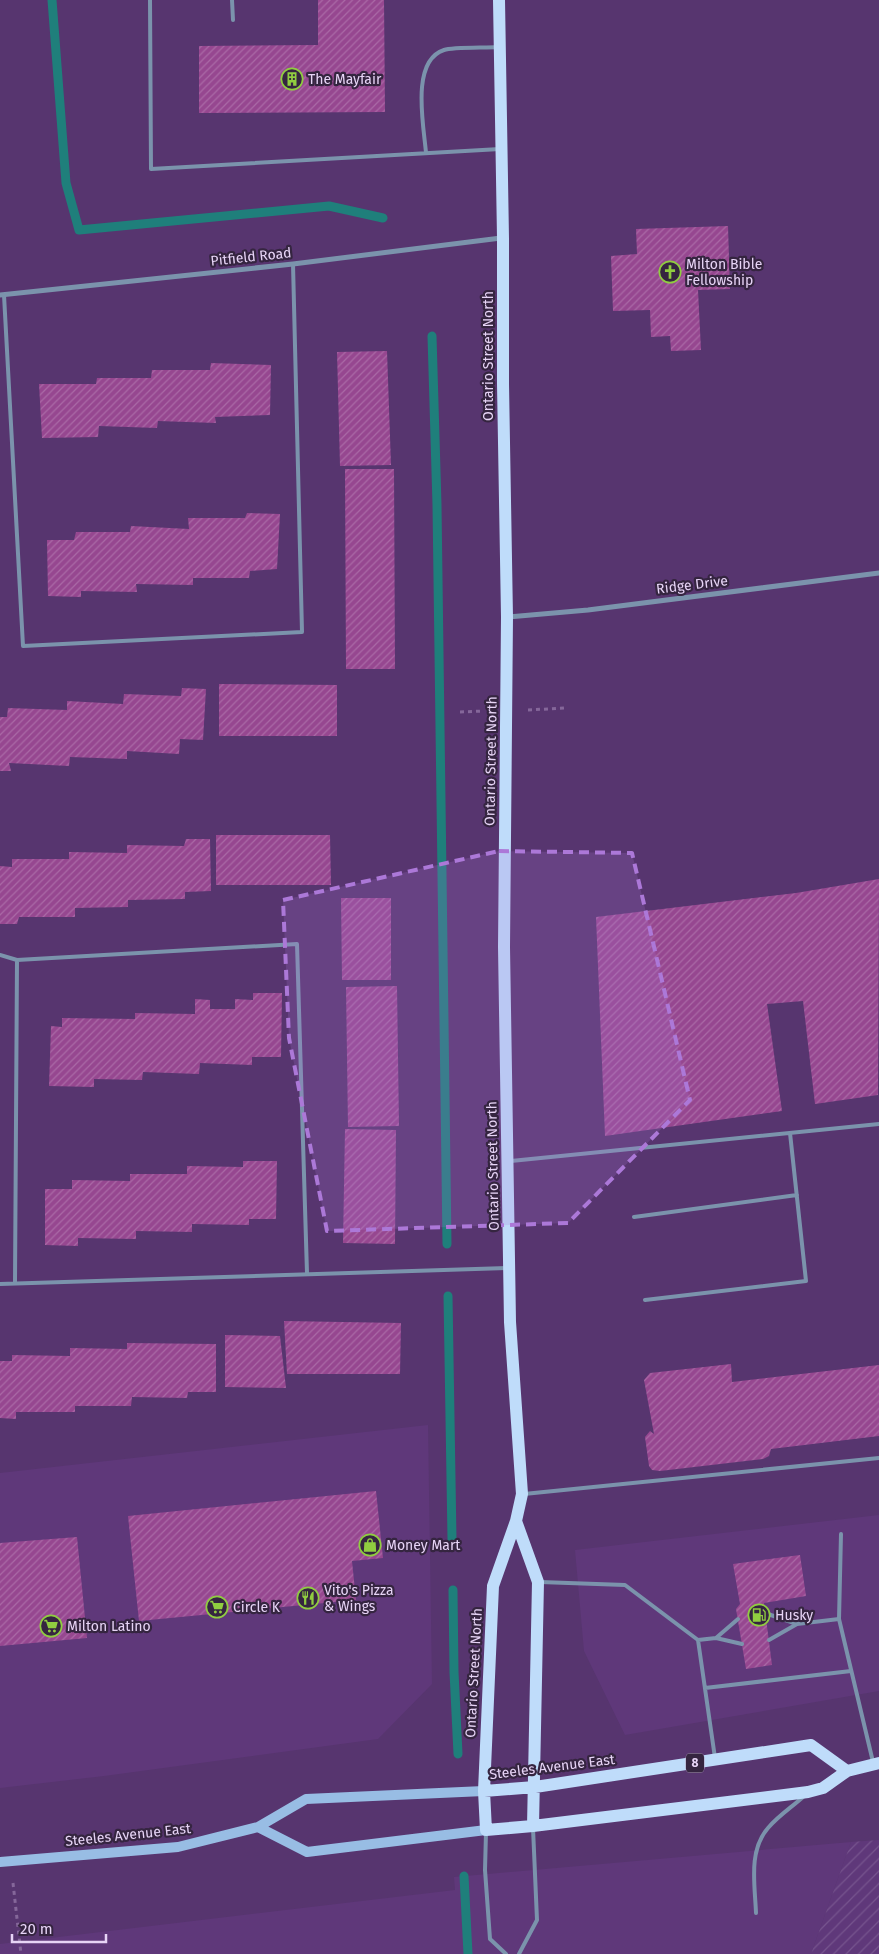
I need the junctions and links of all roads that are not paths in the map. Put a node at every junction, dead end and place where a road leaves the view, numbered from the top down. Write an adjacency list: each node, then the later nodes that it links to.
1 (150, 0): 7 (lane)
2 (232, 0): 4 (lane)
3 (499, 0): 5 (main road, Ontario Street North)
4 (233, 20)
5 (500, 47): 6 (main road, Ontario Street North); 7 (lane)
6 (502, 149): 7 (lane); 8 (main road, Ontario Street North)
7 (426, 153)
8 (504, 238): 9 (street, Pitfield Road); 12 (main road, Ontario Street North)
9 (293, 264): 10 (street, Pitfield Road); 10 (lane)
10 (2, 295)
11 (879, 573): 12 (street, Ridge Drive)
12 (507, 617): 17 (main road, Ontario Street North)
13 (0, 955): 14 (lane)
14 (17, 960): 21 (lane); 22 (lane)
15 (879, 1124): 16 (lane)
16 (790, 1133): 17 (lane); 18 (lane)
17 (508, 1161): 20 (main road, Ontario Street North)
18 (797, 1195): 19 (lane); 24 (lane)
19 (634, 1217)
20 (509, 1268): 21 (lane); 26 (main road, Ontario Street North)
21 (307, 1274): 22 (lane)
22 (14, 1283): 23 (lane)
23 (0, 1284)
24 (645, 1300)
25 (879, 1458): 26 (lane)
26 (522, 1494): 27 (main road, Ontario Street North)
27 (516, 1521): 29 (main road); 44 (main road, Ontario Street North)
28 (841, 1534): 32 (lane)
29 (538, 1582): 35 (lane); 43 (main road)
30 (766, 1614): 33 (lane)
31 (738, 1619): 34 (lane)
32 (839, 1619): 33 (lane); 38 (lane)
33 (797, 1624): 36 (lane)
34 (716, 1638): 35 (lane); 37 (lane)
35 (698, 1640): 39 (lane)
36 (769, 1640)
37 (742, 1644)
38 (851, 1671): 39 (lane); 41 (lane)
39 (705, 1688): 40 (lane)
40 (715, 1760): 42 (main road, Steeles Avenue East / 8); 43 (main road, Steeles Avenue East / 8)
41 (876, 1764): 42 (main road)
42 (846, 1771): 45 (main road)
43 (535, 1787): 44 (main road, Steeles Avenue East / 8); 46 (main road)
44 (484, 1791): 47 (main road, Steeles Avenue East / 8); 48 (main road, Ontario Street North)
45 (808, 1792): 46 (main road); 50 (lane)
46 (533, 1826): 48 (main road); 52 (lane)
47 (258, 1827): 48 (main road); 49 (main road, Steeles Avenue East / 8)
48 (486, 1830): 51 (lane)
49 (5, 1862)
50 (756, 1913)
51 (506, 1954)
52 (519, 1954)

